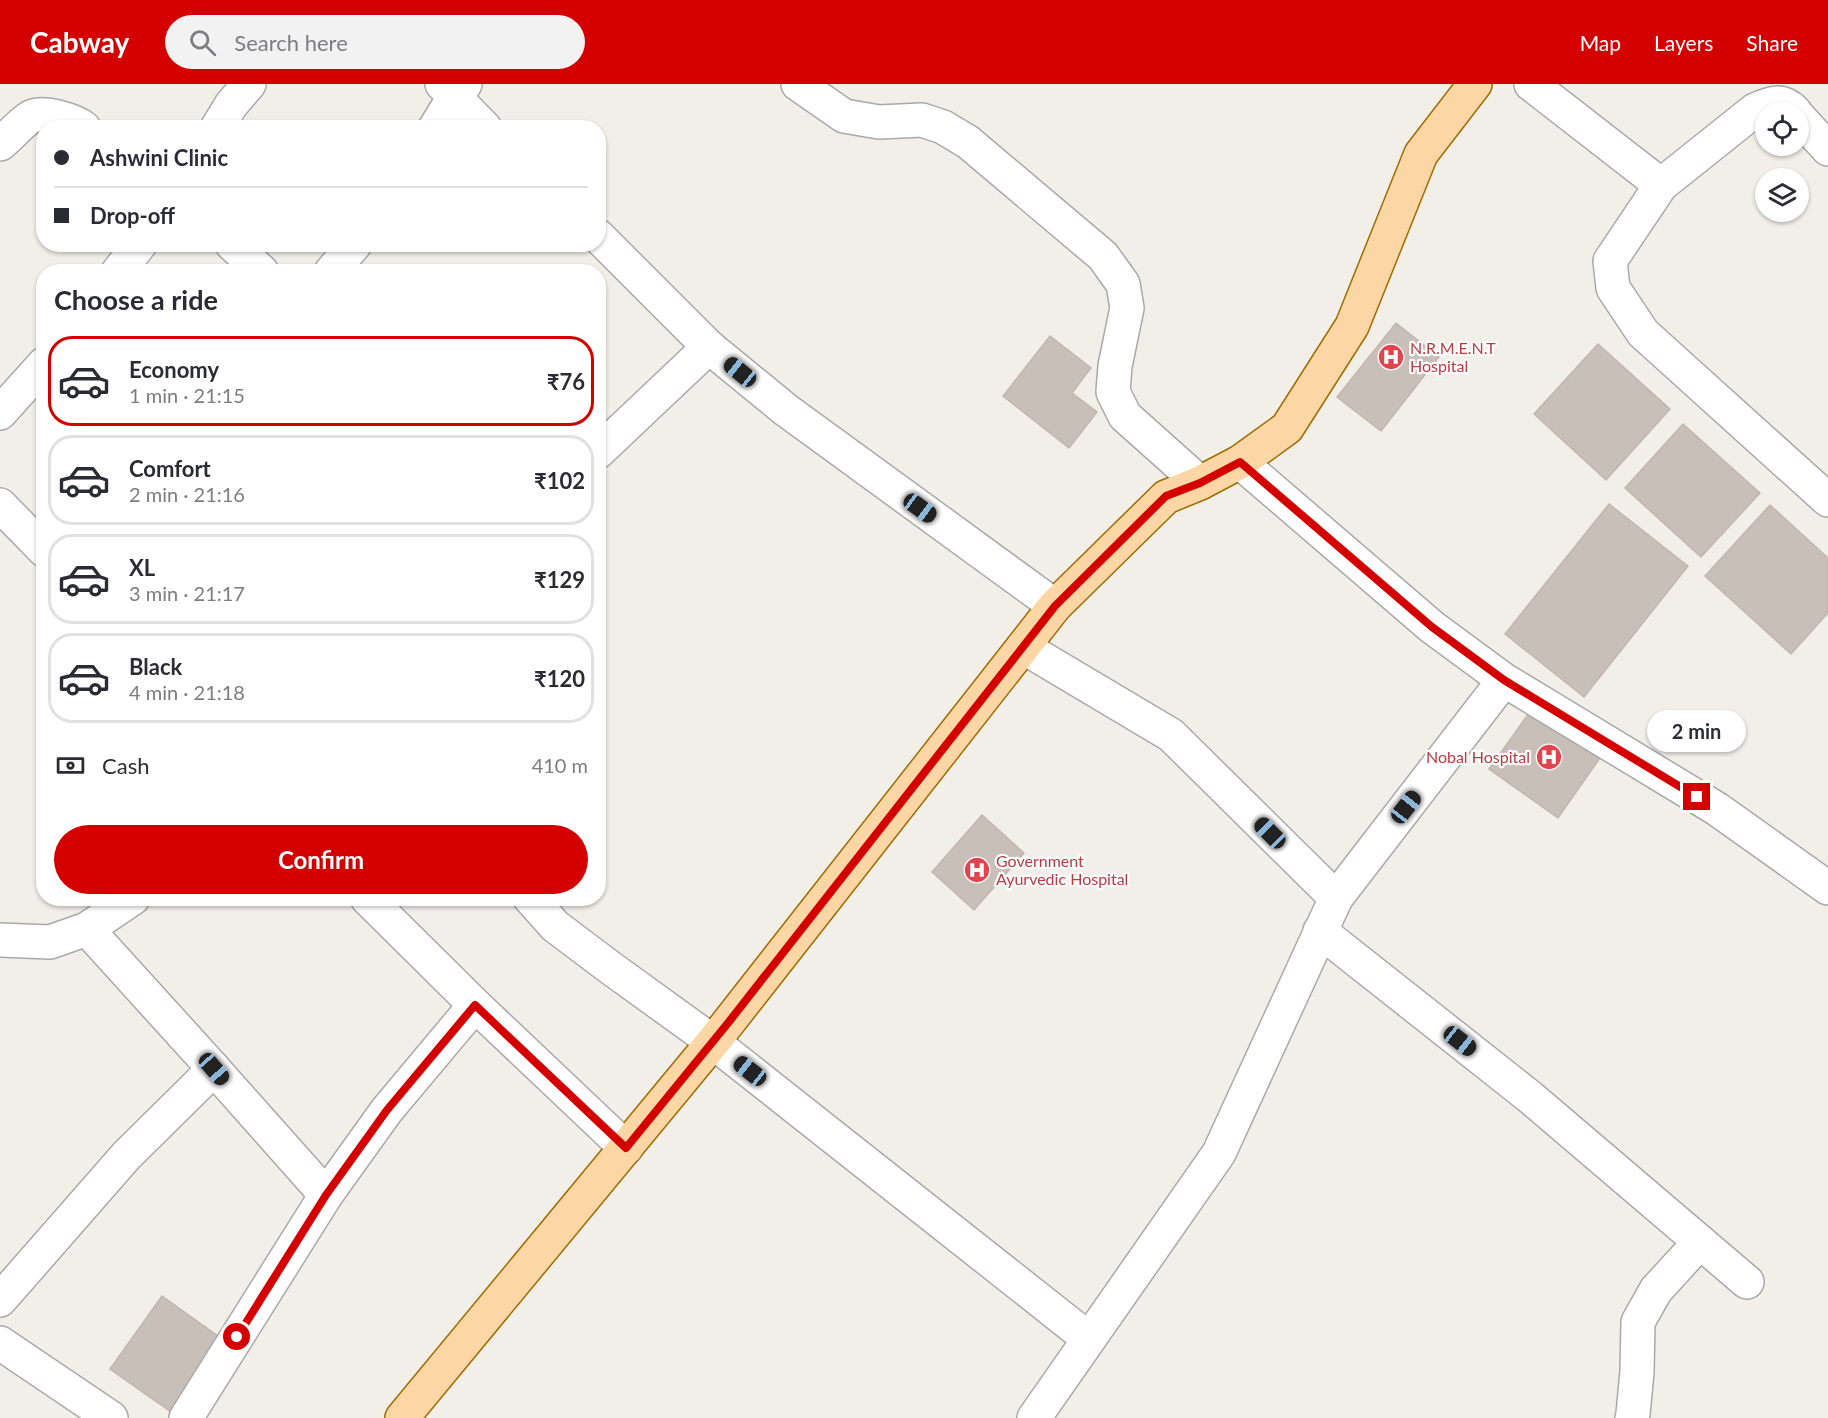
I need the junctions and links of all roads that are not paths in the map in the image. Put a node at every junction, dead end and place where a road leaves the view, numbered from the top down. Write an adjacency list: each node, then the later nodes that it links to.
1 (249, 84): 8 (street)
2 (798, 84): 27 (street)
3 (1475, 84): 26 (main road)
4 (1531, 84): 14 (street)
5 (453, 88): 9 (street); 10 (street)
6 (1755, 110): 14 (street)
7 (68, 120): 12 (street)
8 (222, 120)
9 (439, 120)
10 (479, 120)
11 (1809, 128): 13 (street)
12 (0, 144)
13 (1828, 149)
14 (1661, 185): 28 (street)
15 (606, 244): 22 (street)
16 (134, 252): 19 (street)
17 (241, 252): 20 (street)
18 (348, 252): 21 (street)
19 (124, 264)
20 (253, 264)
21 (338, 264)
22 (709, 347): 25 (street); 31 (street)
23 (36, 372): 24 (street)
24 (0, 413)
25 (606, 444)
26 (1240, 462): 27 (main road); 33 (street)
27 (1200, 483): 31 (main road)
28 (1828, 500)
29 (0, 505): 30 (street)
30 (36, 542)
31 (1055, 606): 32 (main road)
32 (1023, 647): 35 (street); 43 (main road)
33 (1504, 680): 34 (street); 35 (street)
34 (1828, 888)
35 (1336, 898): 40 (street)
36 (121, 906): 39 (street)
37 (375, 906): 42 (street)
38 (537, 906): 43 (street)
39 (87, 929): 41 (street); 44 (street)
40 (1320, 931): 47 (street); 50 (street)
41 (0, 940)
42 (475, 1005): 45 (street); 46 (street)
43 (713, 1042): 45 (main road); 50 (street)
44 (214, 1069): 46 (street); 49 (street)
45 (626, 1148): 54 (main road)
46 (326, 1195): 53 (street)
47 (1700, 1242): 48 (street); 56 (street)
48 (1747, 1282)
49 (0, 1300)
50 (1089, 1339): 55 (street)
51 (0, 1343): 52 (street)
52 (111, 1418)
53 (186, 1418)
54 (402, 1418)
55 (1034, 1418)
56 (1632, 1418)

